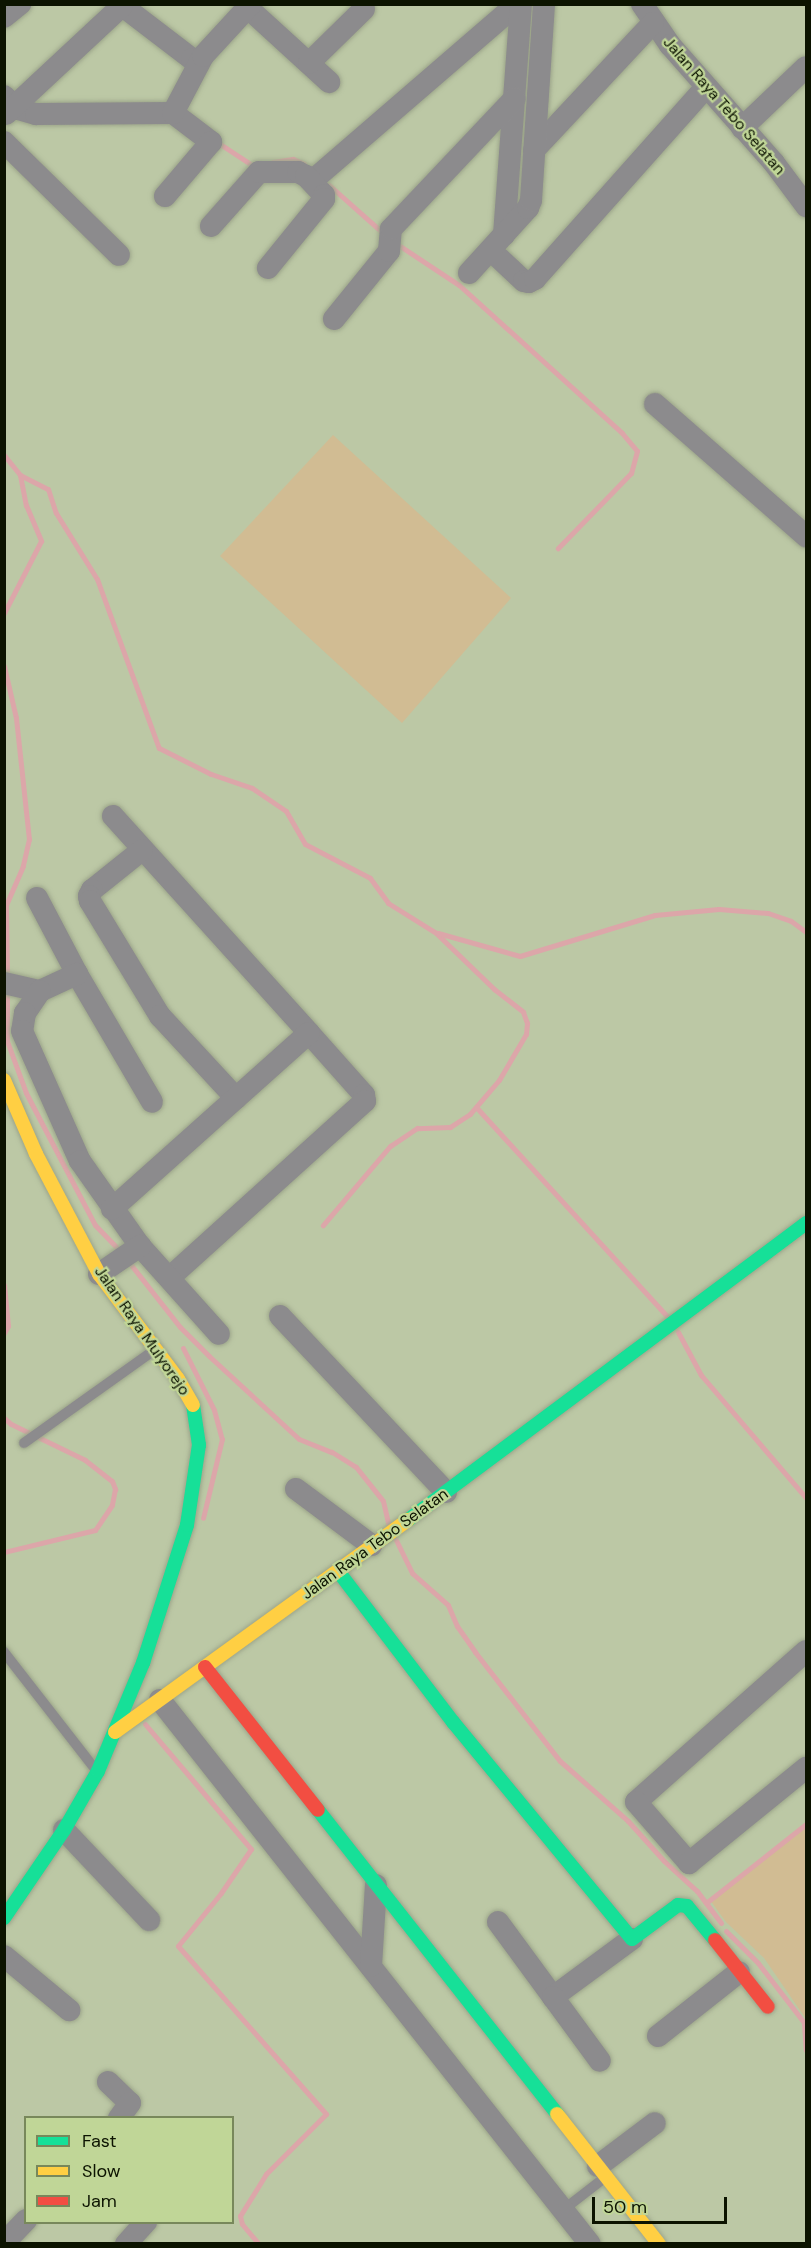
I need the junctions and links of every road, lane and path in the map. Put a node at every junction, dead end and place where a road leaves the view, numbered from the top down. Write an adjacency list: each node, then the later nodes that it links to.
1 (20, 4): 8 (street)
2 (519, 4): 13 (street); 21 (street)
3 (544, 4): 13 (street)
4 (121, 5): 9 (street); 15 (street)
5 (250, 6): 9 (street); 10 (street)
6 (364, 9): 10 (street)
7 (647, 14): 14 (street, Jalan Raya Tebo Selatan); 19 (street)
8 (4, 17)
9 (200, 61): 16 (street)
10 (309, 63): 12 (street)
11 (807, 67): 17 (street)
12 (329, 82)
13 (523, 85): 19 (street); 20 (street); 30 (street)
14 (705, 88): 17 (street, Jalan Raya Tebo Selatan); 27 (street)
15 (12, 104): 16 (street)
16 (174, 110): 22 (street)
17 (742, 128): 23 (street, Jalan Raya Tebo Selatan)
18 (4, 142): 26 (street)
19 (534, 155): 20 (street); 25 (street)
20 (511, 159): 25 (street)
21 (312, 181): 24 (street); 28 (street)
22 (165, 196)
23 (807, 206)
24 (211, 226)
25 (504, 235): 29 (street)
26 (118, 255)
27 (499, 258)
28 (268, 268)
29 (469, 273)
30 (334, 319)
31 (655, 404): 32 (street)
32 (807, 536)
33 (113, 816): 34 (street)
34 (142, 850): 38 (street); 40 (street)
35 (37, 898): 36 (street)
36 (76, 974): 37 (street); 41 (street)
37 (22, 987): 42 (street)
38 (309, 1033): 40 (street); 45 (street)
39 (4, 1080): 44 (street, Jalan Raya Mulyorejo)
40 (236, 1098): 42 (street)
41 (152, 1102)
42 (112, 1209): 44 (street)
43 (807, 1223): 51 (street, Jalan Raya Tebo Selatan)
44 (122, 1258): 45 (street); 48 (street, Jalan Raya Mulyorejo)
45 (170, 1277): 47 (street)
46 (280, 1316): 51 (street)
47 (219, 1334)
48 (156, 1349): 49 (lane); 58 (street, Jalan Raya Mulyorejo)
49 (24, 1443)
50 (296, 1489): 52 (street)
51 (446, 1492): 52 (street, Jalan Raya Tebo Selatan)
52 (376, 1541): 53 (street, Jalan Raya Tebo Selatan)
53 (338, 1571): 56 (street, Jalan Raya Tebo Selatan); 66 (street)
54 (4, 1652): 60 (lane)
55 (807, 1652): 59 (street)
56 (205, 1666): 57 (street, Jalan Raya Tebo Selatan); 62 (street)
57 (160, 1700): 58 (street, Jalan Raya Tebo Selatan); 68 (street)
58 (115, 1732): 60 (street)
59 (807, 1768)
60 (98, 1771): 61 (street)
61 (64, 1830): 63 (street); 64 (street)
62 (376, 1885): 68 (street); 78 (street)
63 (4, 1918)
64 (149, 1920)
65 (498, 1922): 70 (street)
66 (632, 1939): 69 (street); 70 (street)
67 (4, 1956): 72 (street)
68 (371, 1966): 79 (street)
69 (739, 1971): 71 (street); 73 (street)
70 (553, 1997): 74 (street)
71 (768, 2007)
72 (69, 2010)
73 (658, 2036)
74 (600, 2061)
75 (108, 2082): 76 (street)
76 (120, 2116)
77 (655, 2123): 78 (street)
78 (602, 2171): 79 (lane); 85 (street)
79 (563, 2210): 84 (street)
80 (24, 2222): 82 (street)
81 (145, 2224): 83 (street)
82 (4, 2243)
83 (126, 2244)
84 (590, 2244)
85 (659, 2244)

